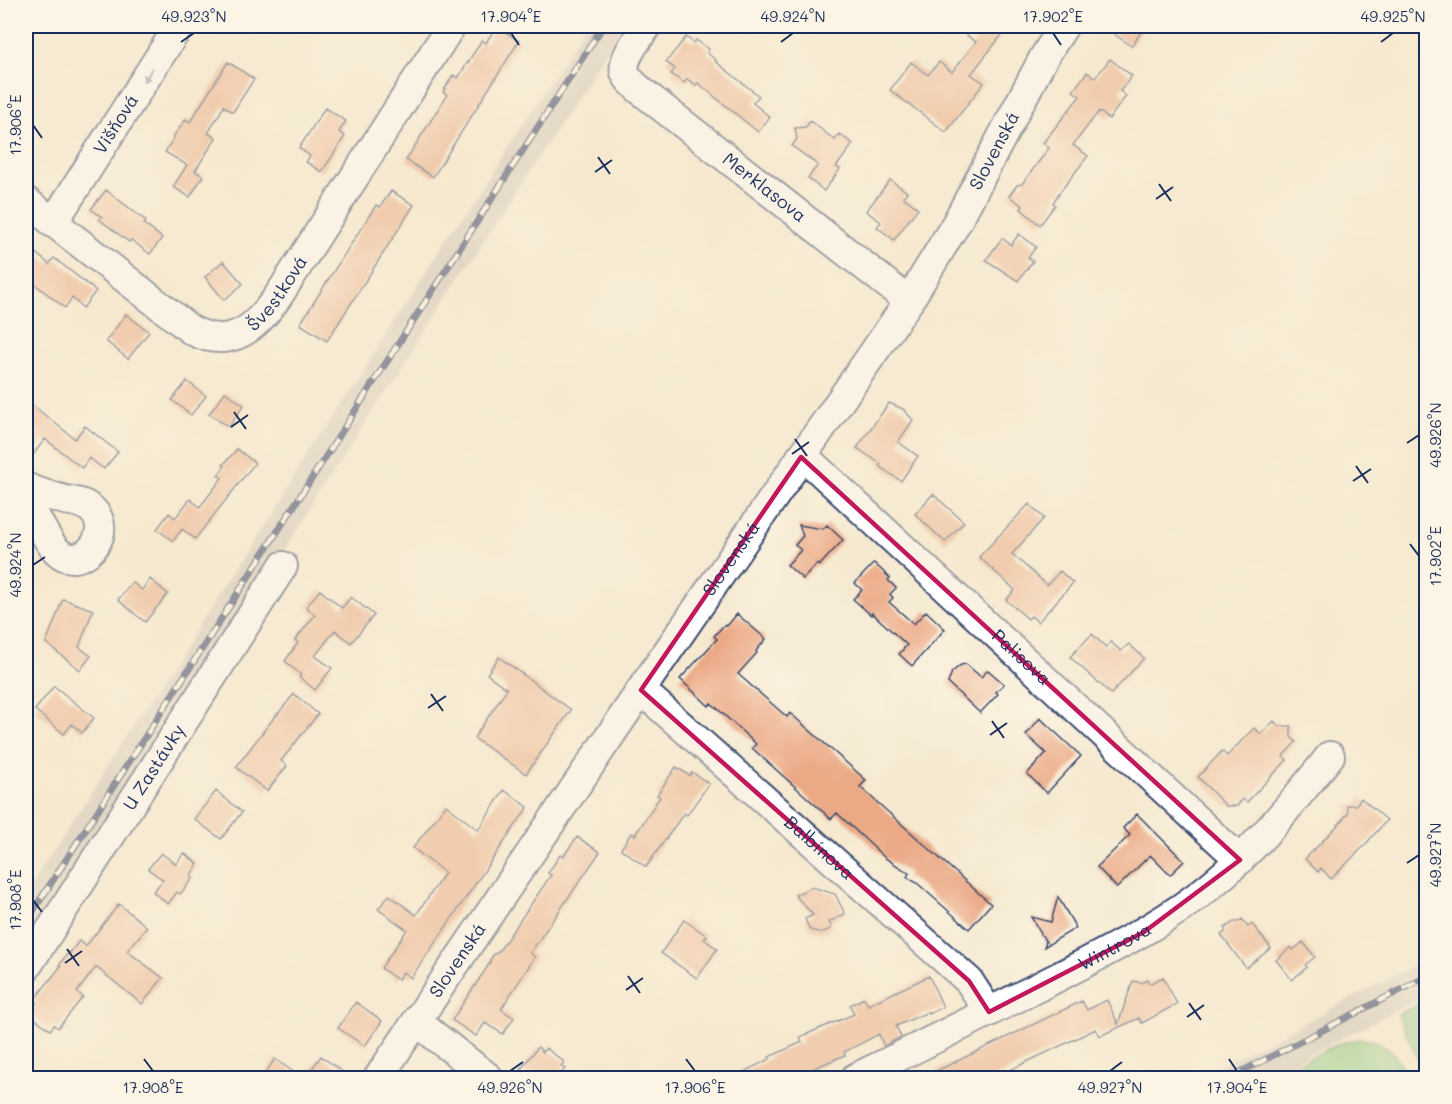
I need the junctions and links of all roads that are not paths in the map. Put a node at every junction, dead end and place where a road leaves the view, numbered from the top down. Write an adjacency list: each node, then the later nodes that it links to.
1 (179, 26): 6 (street, Višňová, one-way to 6)
2 (451, 26): 6 (street, Švestková)
3 (647, 26): 7 (street, Merklasova)
4 (1064, 26): 7 (street, Slovenská)
5 (26, 201): 6 (street, Švestková)
6 (53, 223)
7 (909, 301): 8 (street, Slovenská)
8 (801, 457): 12 (street, Slovenská); 14 (street, Palisova)
9 (26, 487): 10 (street)
10 (26, 499)
11 (282, 566): 15 (street, U Zastávky)
12 (641, 690): 16 (street, Balbínova); 17 (street, Slovenská)
13 (1330, 756): 14 (street, Wintrova)
14 (1240, 860): 16 (street, Wintrova)
15 (26, 968)
16 (989, 1012): 20 (street, Wintrova)
17 (417, 1022): 18 (street, Slovenská); 19 (street)
18 (378, 1078)
19 (489, 1078)
20 (855, 1078)

